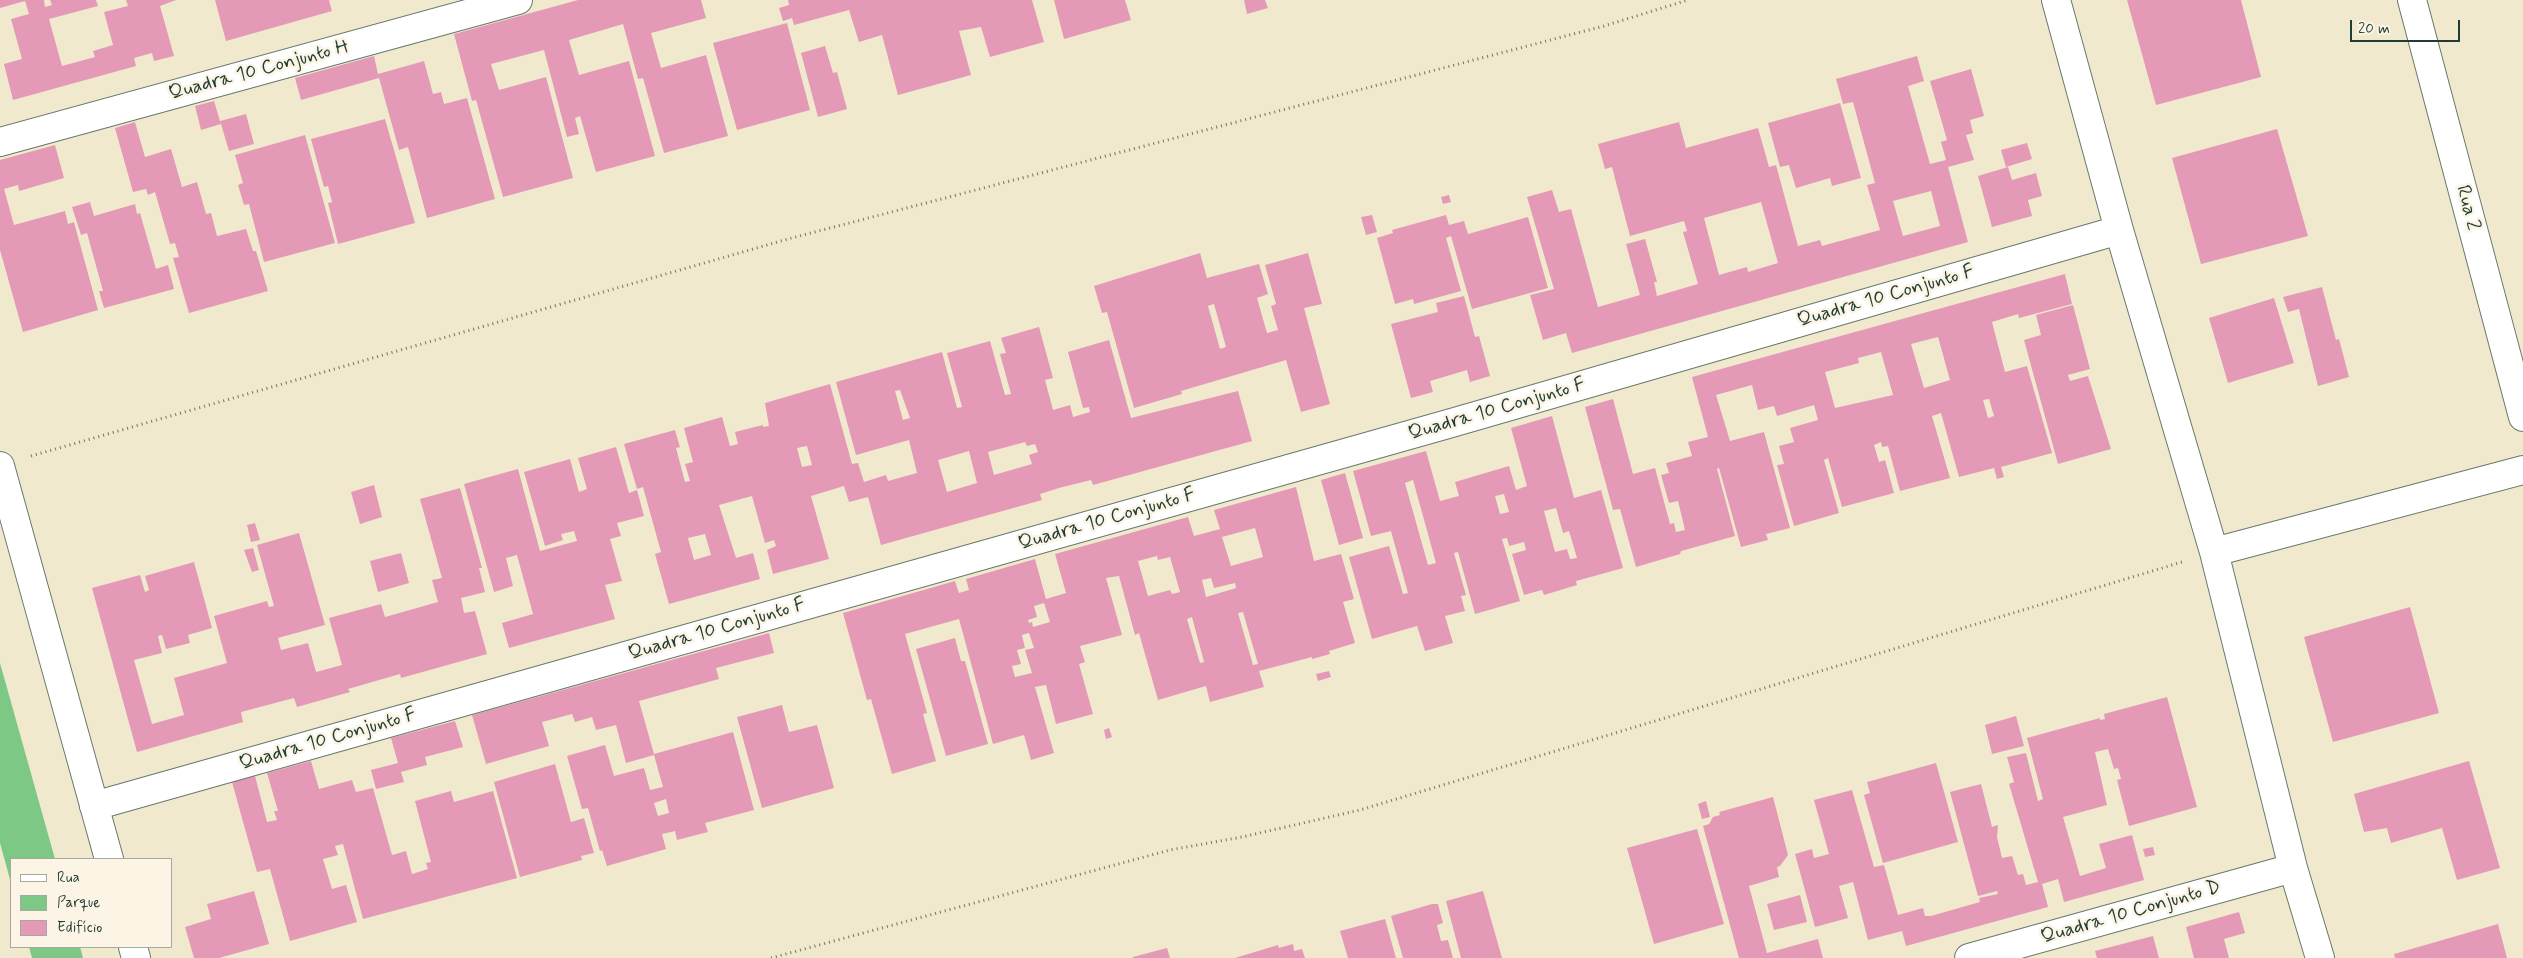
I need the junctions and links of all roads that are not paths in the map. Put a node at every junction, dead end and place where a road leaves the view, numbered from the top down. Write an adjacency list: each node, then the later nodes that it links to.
1 (518, 0): 4 (street, Quadra 10 Conjunto H)
2 (2056, 0): 5 (street)
3 (2412, 0): 6 (street, Rua 2)
4 (0, 142)
5 (2120, 230): 9 (street); 10 (street, Quadra 10 Conjunto F)
6 (2523, 417)
7 (0, 466): 10 (street)
8 (2523, 470): 9 (street)
9 (2214, 552): 12 (street)
10 (94, 806): 11 (street)
11 (109, 858)
12 (2293, 868): 13 (street, Quadra 10 Conjunto D); 14 (street)
13 (1969, 958)
14 (2320, 958)

